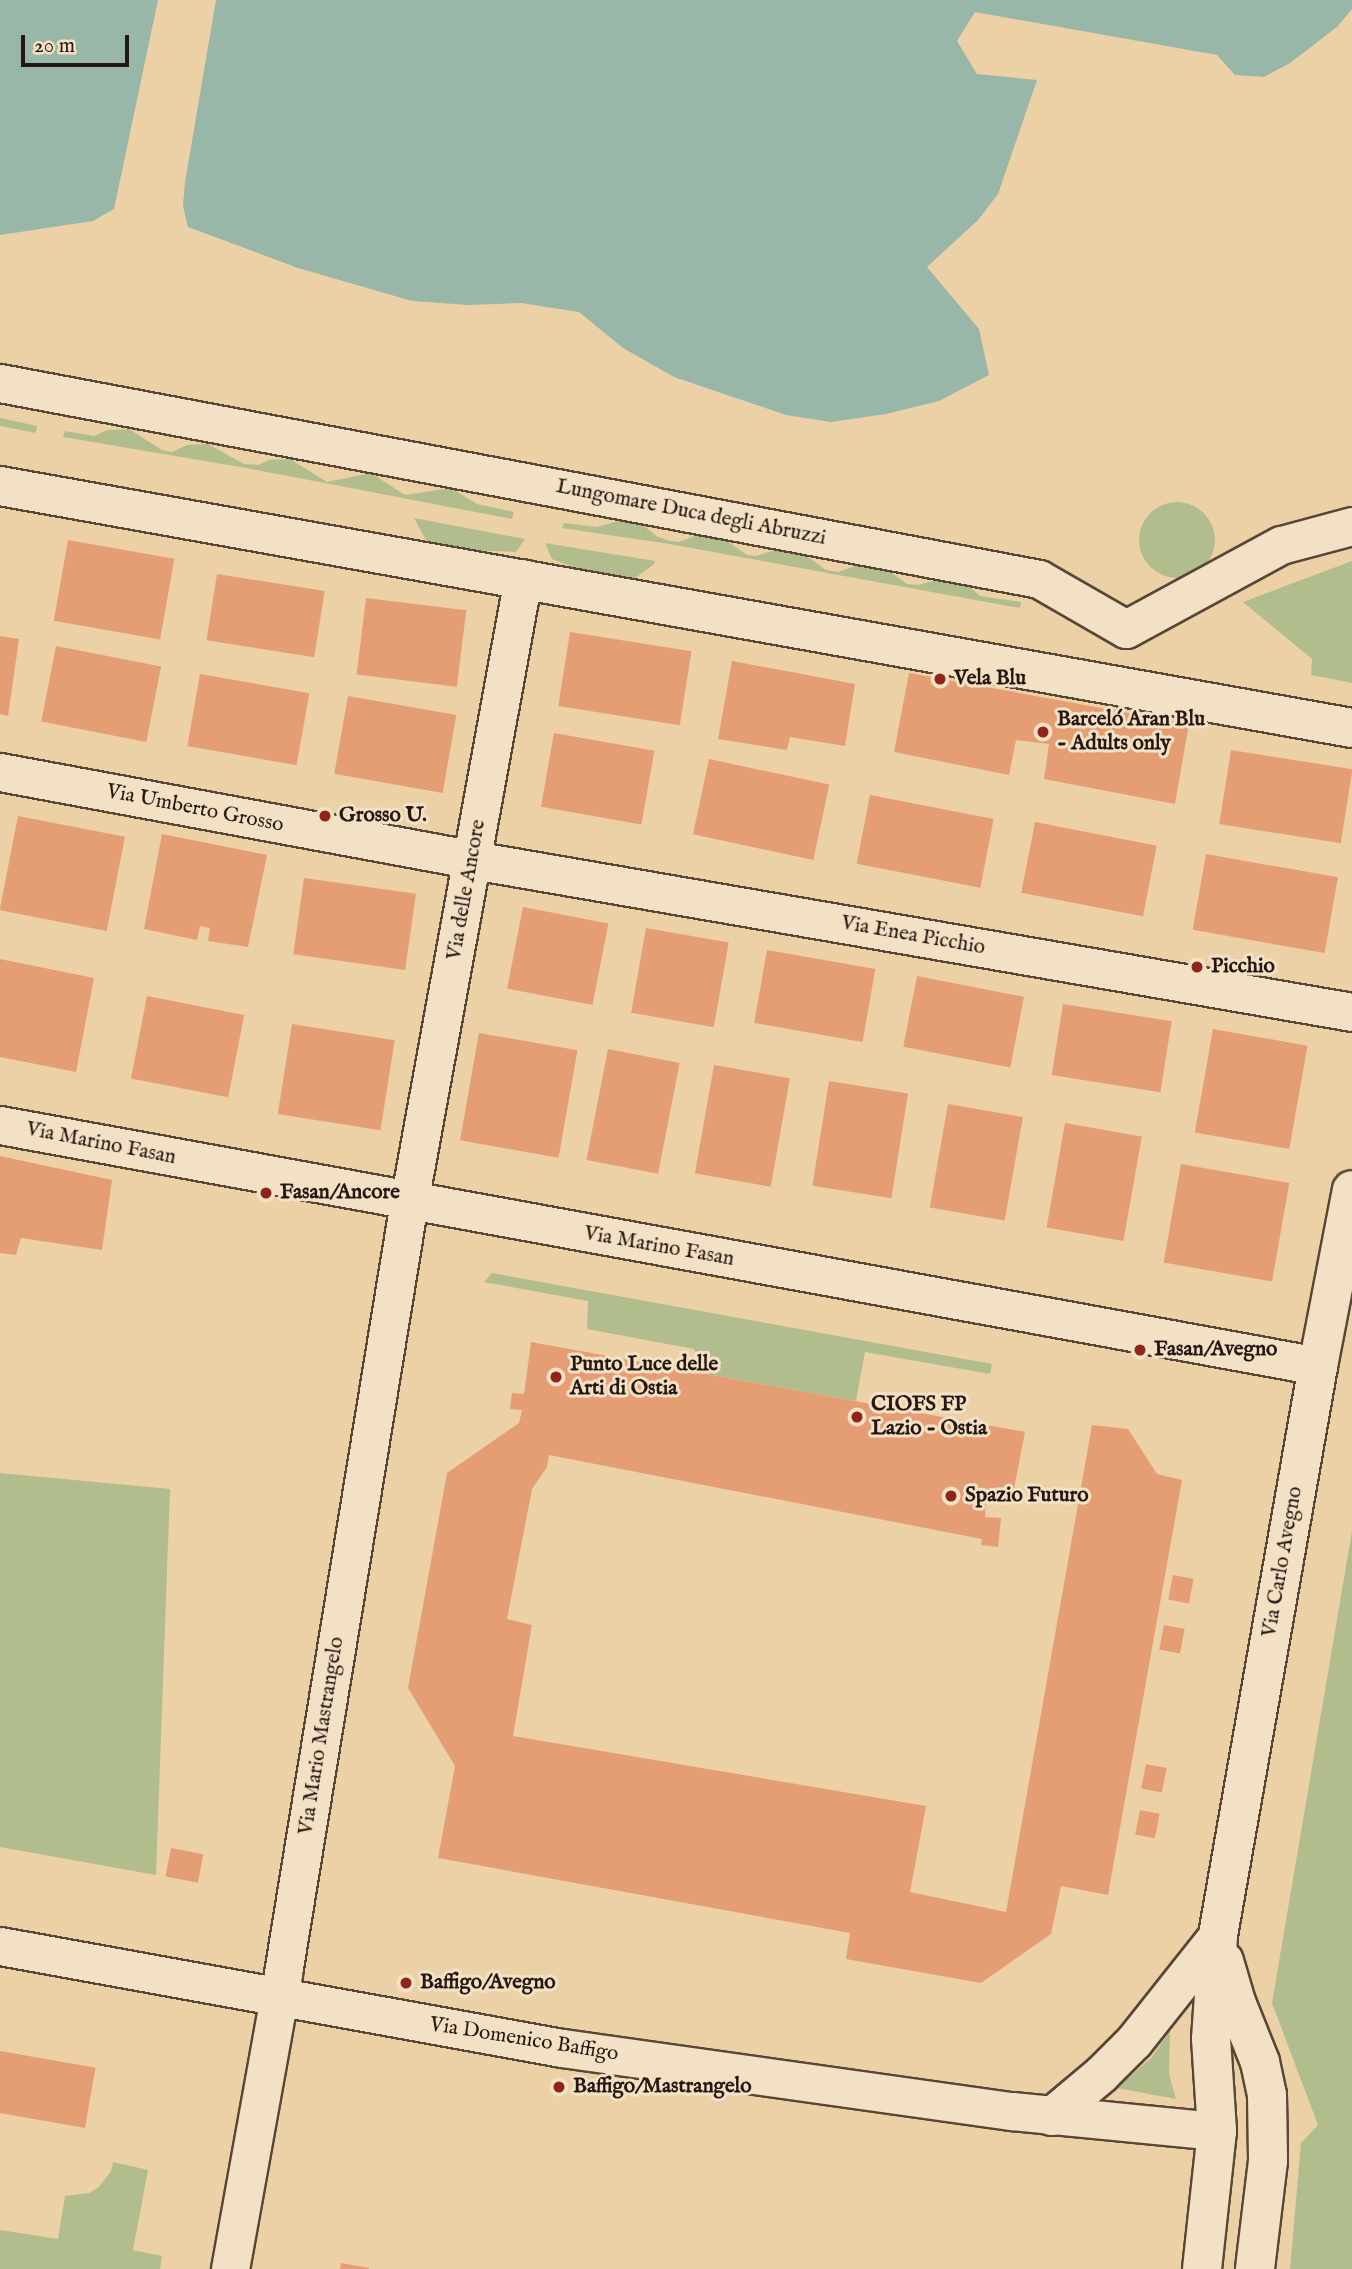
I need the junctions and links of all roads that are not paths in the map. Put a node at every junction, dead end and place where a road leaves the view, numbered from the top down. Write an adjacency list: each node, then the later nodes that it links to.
1 (0, 383): 3 (street, Lungomare Duca degli Abruzzi)
2 (0, 486): 4 (street)
3 (1352, 526)
4 (523, 578): 5 (street); 7 (street, Via delle Ancore)
5 (1352, 728)
6 (0, 772): 7 (street, Via Umberto Grosso)
7 (473, 860): 8 (street, Via Enea Picchio); 11 (street, Via delle Ancore)
8 (1352, 1012)
9 (0, 1125): 11 (street, Via Marino Fasan)
10 (1352, 1190): 12 (street, Via Carlo Avegno)
11 (409, 1202): 12 (street, Via Marino Fasan); 15 (street, Via Mario Mastrangelo)
12 (1318, 1366): 13 (street, Via Carlo Avegno)
13 (1218, 1935): 16 (street); 17 (street, Via Carlo Avegno); 18 (street, Via Carlo Avegno)
14 (0, 1945): 15 (street, Via Domenico Baffigo)
15 (279, 1998): 16 (street, Via Domenico Baffigo); 19 (street, Via Mario Mastrangelo)
16 (1051, 2116): 17 (street, Via Domenico Baffigo)
17 (1217, 2131): 18 (street); 20 (street, Via Carlo Avegno)
18 (1268, 2161): 21 (street, Via Carlo Avegno)
19 (230, 2269)
20 (1202, 2269)
21 (1255, 2269)

